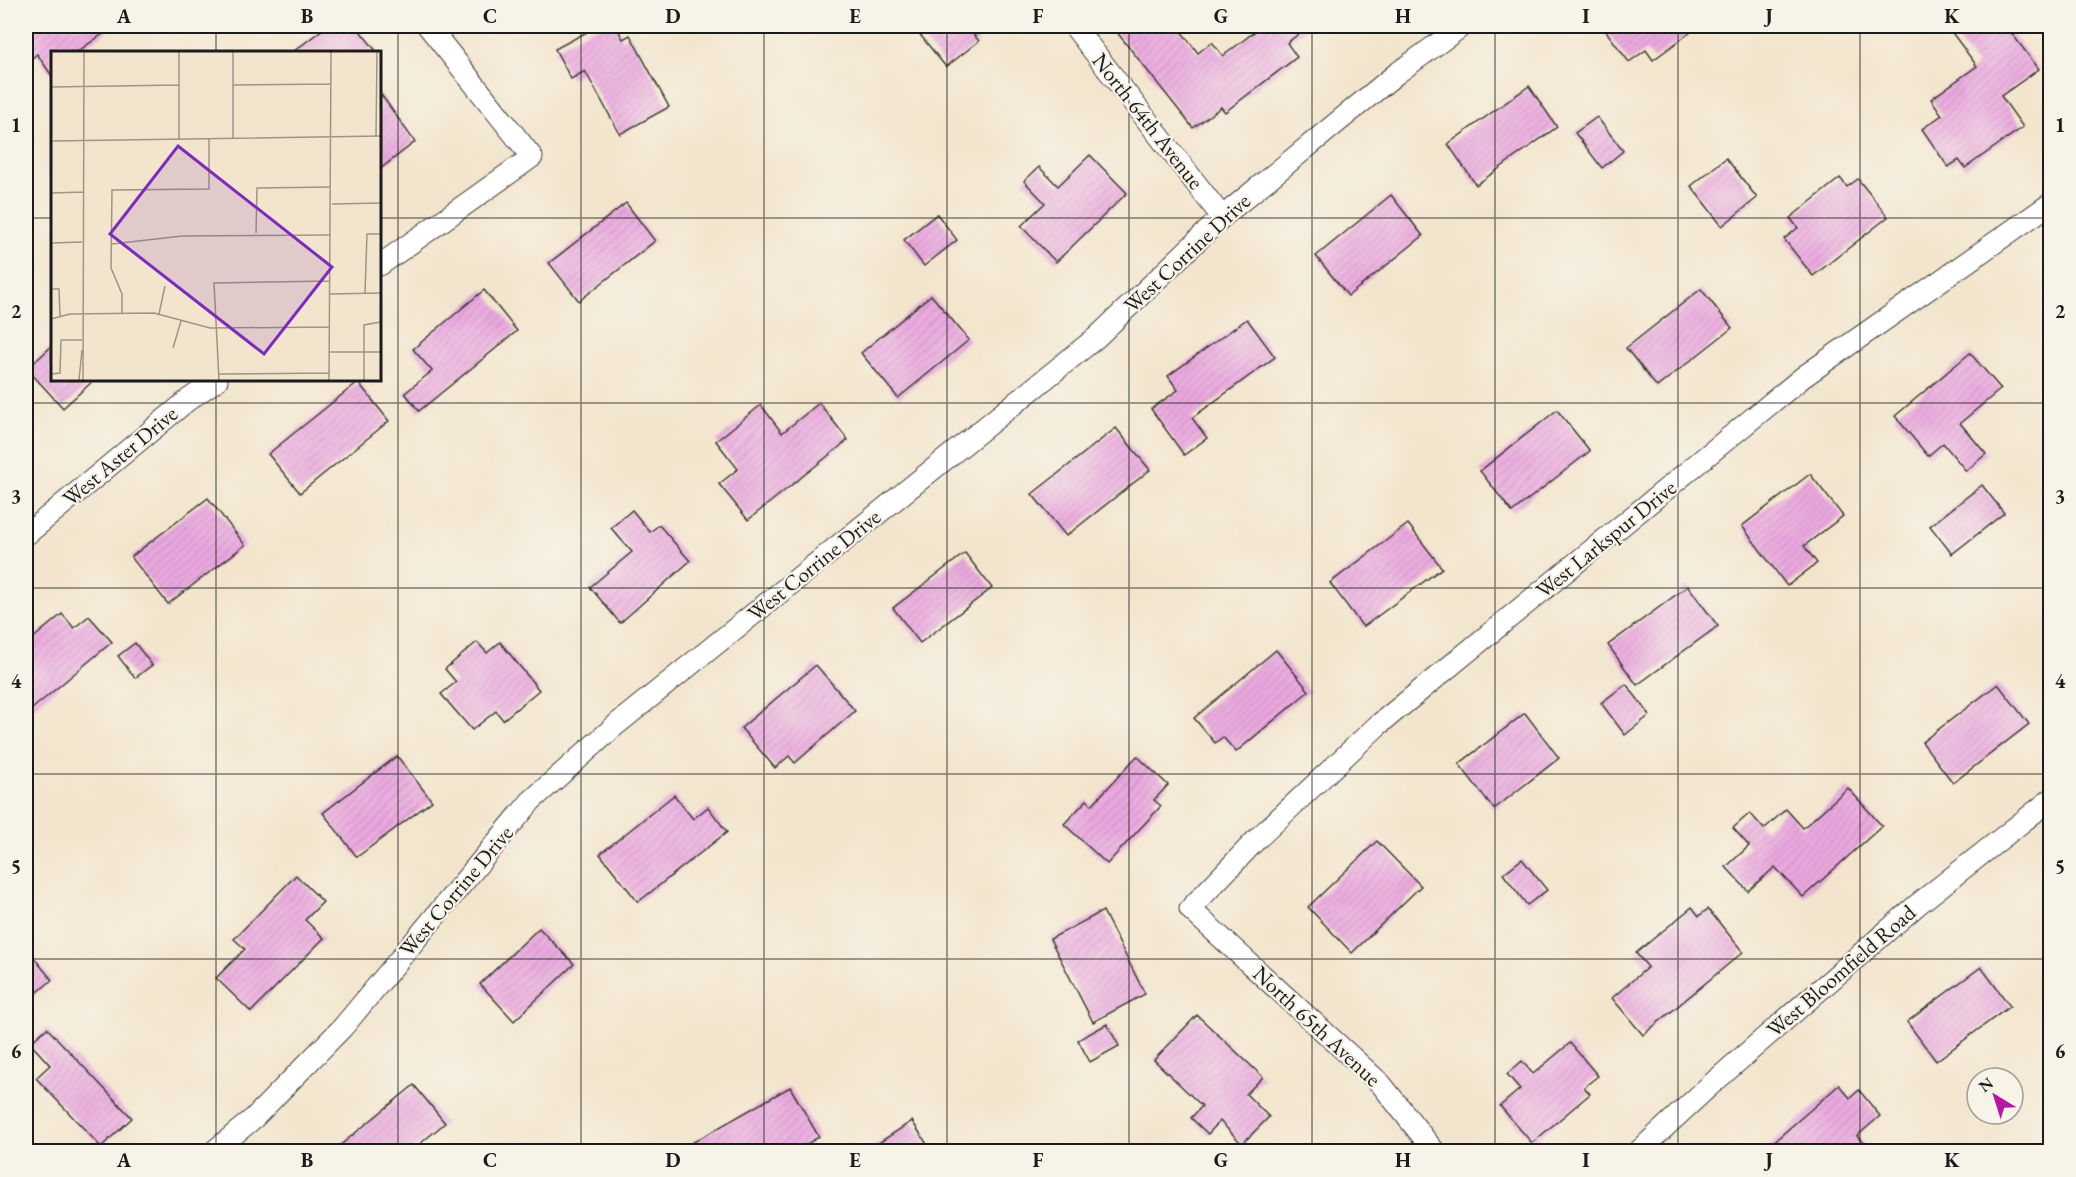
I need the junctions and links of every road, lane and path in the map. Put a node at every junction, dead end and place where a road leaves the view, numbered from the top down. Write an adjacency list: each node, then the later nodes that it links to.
1 (429, 26): 6 (street)
2 (1074, 26): 5 (street, North 64th Avenue)
3 (1462, 26): 5 (street, West Corrine Drive)
4 (2050, 204): 10 (street, West Larkspur Drive)
5 (1222, 217): 11 (street, West Corrine Drive)
6 (381, 264)
7 (216, 381): 8 (street, West Aster Drive)
8 (26, 535)
9 (2050, 800): 13 (street, West Bloomfield Road)
10 (1190, 909): 12 (street, North 65th Avenue)
11 (213, 1152)
12 (1435, 1152)
13 (1638, 1152)

